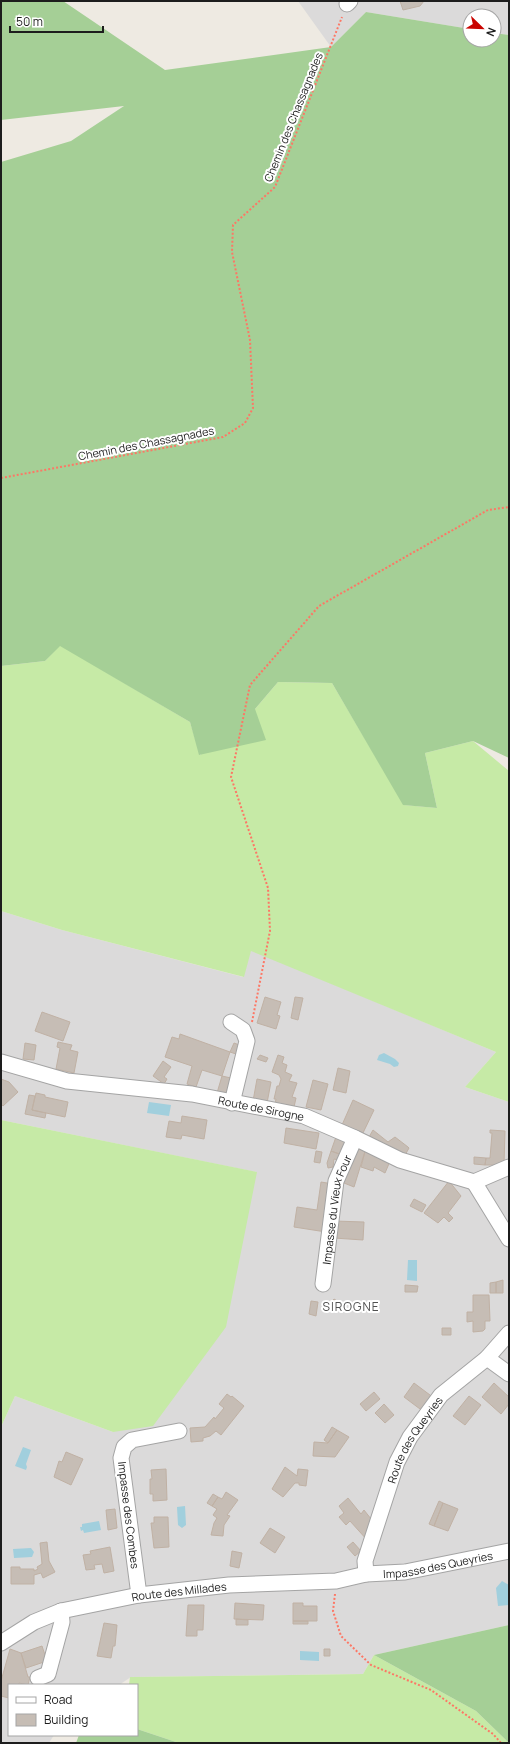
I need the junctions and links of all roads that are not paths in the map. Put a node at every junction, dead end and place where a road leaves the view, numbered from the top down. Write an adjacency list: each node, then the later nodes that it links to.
1 (231, 1022): 3 (street)
2 (1, 1062): 3 (street, Route de Sirogne)
3 (232, 1103): 4 (street, Route de Sirogne)
4 (355, 1138): 6 (street, Route de Sirogne); 8 (street, Impasse du Vieux Four)
5 (509, 1166): 6 (street)
6 (474, 1182): 7 (street)
7 (509, 1239)
8 (323, 1284)
9 (509, 1333): 10 (street, Route des Queyries)
10 (487, 1358): 11 (street); 14 (street, Route des Queyries)
11 (509, 1374)
12 (179, 1431): 15 (street, Impasse des Combes)
13 (509, 1551): 14 (street, Impasse des Queyries)
14 (366, 1574): 15 (street, Route des Millades)
15 (139, 1595): 16 (street, Route des Millades)
16 (61, 1611): 17 (street, Route des Millades); 18 (street)
17 (1, 1643)
18 (38, 1678)

